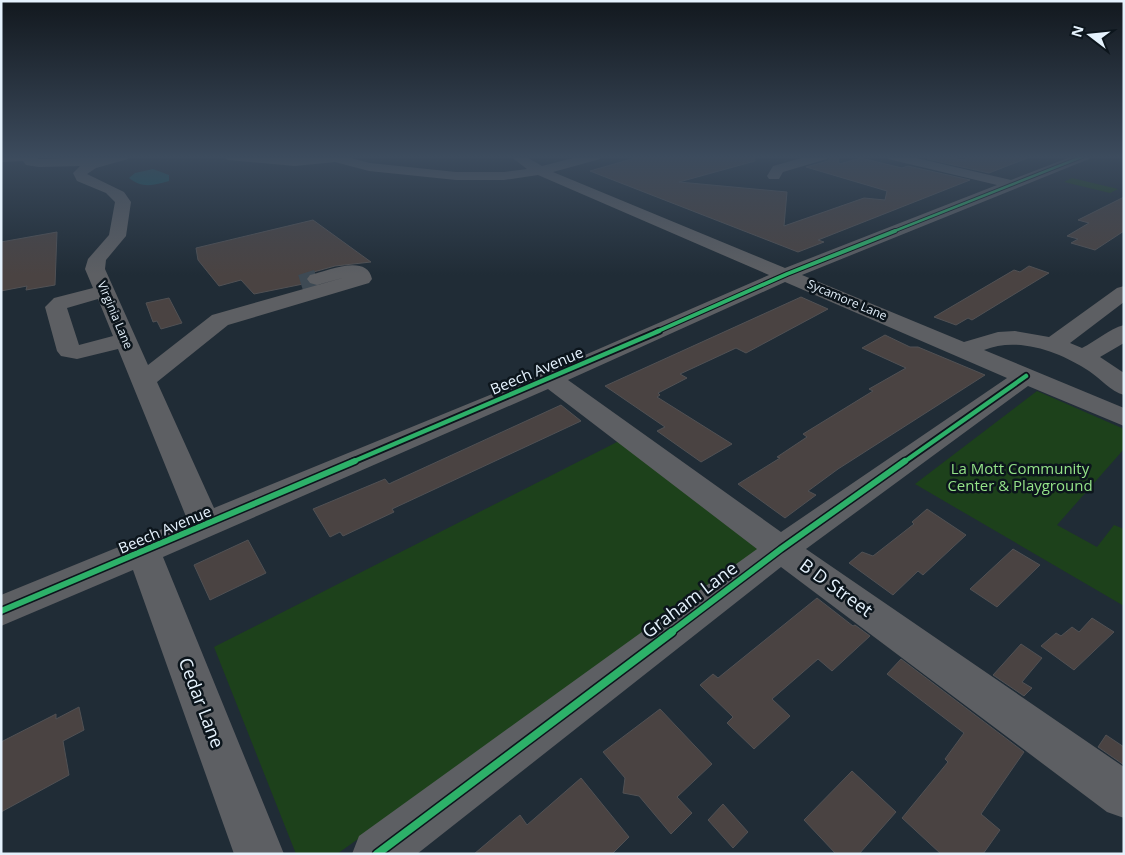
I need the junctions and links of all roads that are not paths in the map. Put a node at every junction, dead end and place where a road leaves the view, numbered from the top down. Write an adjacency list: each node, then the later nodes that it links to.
1 (120, 196): 5 (street, Virginia Lane)
2 (600, 196): 4 (street, Sycamore Lane)
3 (986, 196): 4 (street, Beech Avenue)
4 (787, 274): 11 (street, Sycamore Lane); 14 (street, Beech Avenue)
5 (105, 291): 9 (street, Virginia Lane); 9 (street)
6 (1122, 295): 10 (street)
7 (231, 316): 7 (street); 15 (street)
8 (1124, 332): 12 (street)
9 (125, 340): 15 (street, Virginia Lane)
10 (1052, 345): 11 (street); 12 (street)
11 (966, 350): 13 (street, Sycamore Lane)
12 (1083, 356): 16 (street)
13 (1026, 376): 17 (street, Sycamore Lane); 19 (street, Graham Lane)
14 (550, 379): 18 (street, Beech Avenue); 19 (street, B D Street)
15 (143, 382): 18 (street, Virginia Lane)
16 (1124, 387)
17 (1121, 408)
18 (206, 526): 20 (street, Beech Avenue)
19 (781, 549): 22 (street, B D Street); 24 (street, Graham Lane)
20 (144, 552): 21 (street, Beech Avenue); 23 (street, Cedar Lane)
21 (1, 611)
22 (1124, 795)
23 (259, 854)
24 (377, 854)

